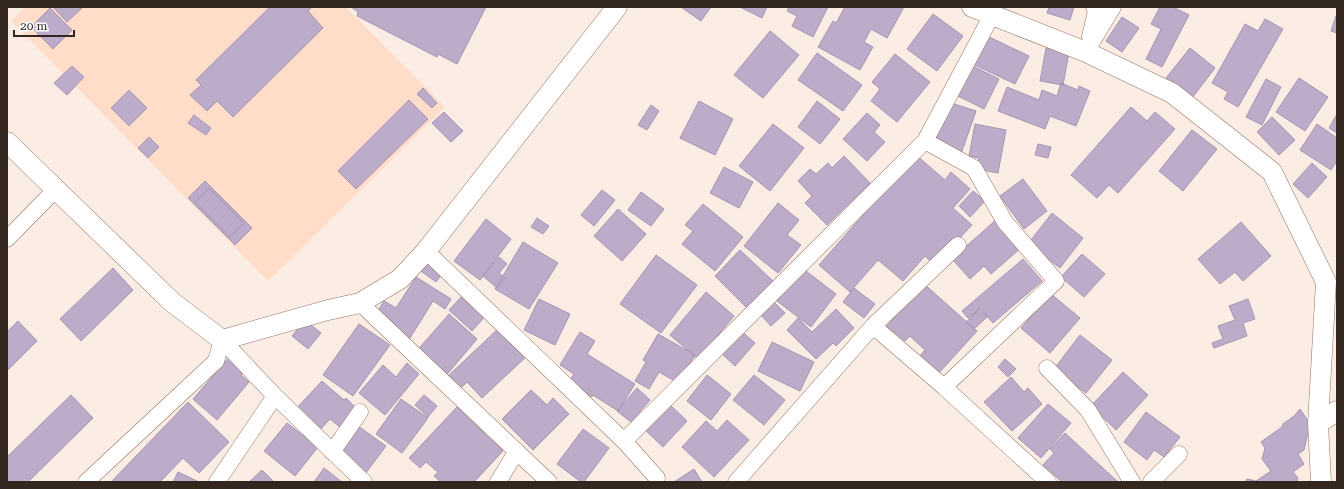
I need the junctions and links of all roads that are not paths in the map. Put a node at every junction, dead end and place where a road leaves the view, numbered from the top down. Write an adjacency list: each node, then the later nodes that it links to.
1 (617, 7): 12 (street)
2 (972, 7): 5 (street)
3 (1094, 7): 6 (street)
4 (1113, 7): 6 (street)
5 (992, 16): 6 (street); 7 (street)
6 (1086, 52): 21 (street)
7 (925, 141): 17 (street); 22 (street)
8 (7, 142): 9 (street)
9 (56, 189): 10 (street); 15 (street)
10 (7, 239)
11 (958, 245): 14 (street)
12 (426, 251): 13 (street); 22 (street)
13 (360, 303): 15 (street); 23 (street)
14 (874, 326): 17 (street); 32 (street)
15 (222, 340): 18 (street); 27 (street)
16 (1047, 368): 34 (street)
17 (944, 387): 33 (street)
18 (275, 396): 24 (street); 28 (street)
19 (1337, 411): 21 (street)
20 (360, 412): 24 (street)
21 (1318, 423): 36 (street)
22 (624, 442): 26 (street)
23 (517, 451): 30 (street); 31 (street)
24 (332, 452): 29 (street)
25 (1179, 454): 35 (street)
26 (657, 478)
27 (86, 482)
28 (218, 482)
29 (364, 482)
30 (498, 482)
31 (549, 482)
32 (736, 482)
33 (1048, 482)
34 (1132, 482)
35 (1151, 482)
36 (1321, 482)

